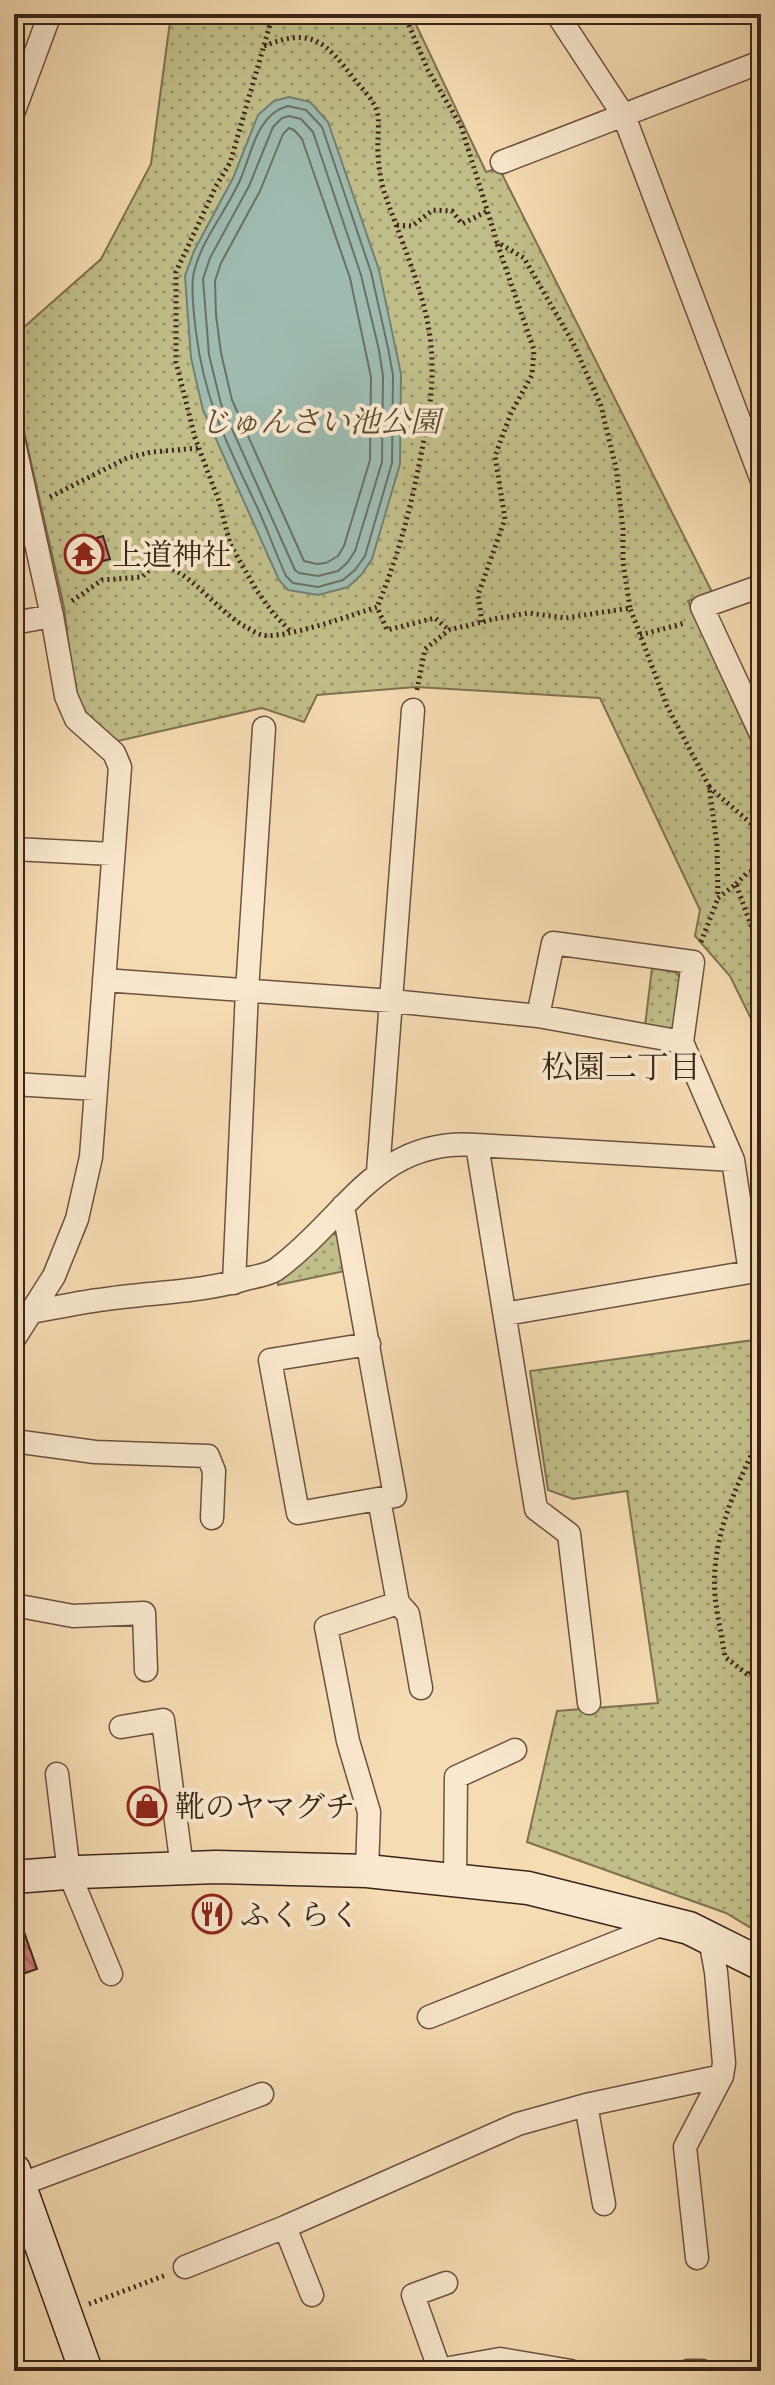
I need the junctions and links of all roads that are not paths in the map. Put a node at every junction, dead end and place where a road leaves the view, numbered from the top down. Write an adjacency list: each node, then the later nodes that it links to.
1 (50, 14): 4 (street)
2 (557, 14): 5 (street)
3 (761, 62): 5 (street)
4 (14, 111)
5 (624, 116): 6 (street); 8 (street)
6 (502, 162)
7 (14, 443): 10 (street)
8 (761, 478)
9 (761, 586): 14 (street)
10 (51, 612): 11 (street); 16 (street)
11 (14, 623)
12 (413, 710): 19 (street)
13 (264, 728): 18 (street)
14 (761, 734)
15 (14, 849): 16 (street)
16 (112, 854): 17 (street)
17 (104, 980): 18 (street); 23 (street)
18 (247, 991): 19 (street); 28 (street)
19 (392, 1001): 20 (street); 26 (street)
20 (538, 1016): 21 (street); 21 (street)
21 (682, 1042): 25 (street)
22 (14, 1084): 23 (street)
23 (96, 1089): 30 (street)
24 (477, 1145): 25 (street); 26 (street); 29 (street)
25 (733, 1160): 29 (street)
26 (378, 1172): 27 (street)
27 (343, 1206): 28 (street); 31 (street)
28 (234, 1283): 30 (street)
29 (505, 1314): 39 (street)
30 (21, 1325)
31 (369, 1344): 33 (street); 33 (street)
32 (14, 1441): 34 (street)
33 (379, 1499): 35 (street)
34 (212, 1518)
35 (398, 1603): 38 (street); 44 (street)
36 (14, 1605): 37 (street)
37 (146, 1670)
38 (421, 1688)
39 (589, 1703)
40 (121, 1727): 43 (street)
41 (515, 1750): 47 (street)
42 (57, 1774): 45 (street)
43 (182, 1868): 44 (street); 45 (street)
44 (367, 1871): 47 (street)
45 (69, 1873): 46 (street); 51 (street)
46 (14, 1877)
47 (455, 1880): 48 (street)
48 (668, 1922): 49 (street); 52 (street)
49 (710, 1939): 50 (street); 53 (street)
50 (761, 1964)
51 (111, 1974)
52 (429, 2017)
53 (722, 2076): 55 (street); 59 (street)
54 (262, 2094): 56 (street)
55 (586, 2105): 57 (street); 58 (street)
56 (17, 2178): 64 (street)
57 (604, 2204)
58 (285, 2227): 60 (street); 62 (street)
59 (697, 2258)
60 (185, 2267)
61 (446, 2283): 63 (street)
62 (312, 2295)
63 (436, 2370): 65 (street)
64 (86, 2371)
65 (571, 2371)
66 (688, 2371): 67 (street)
67 (702, 2371)

